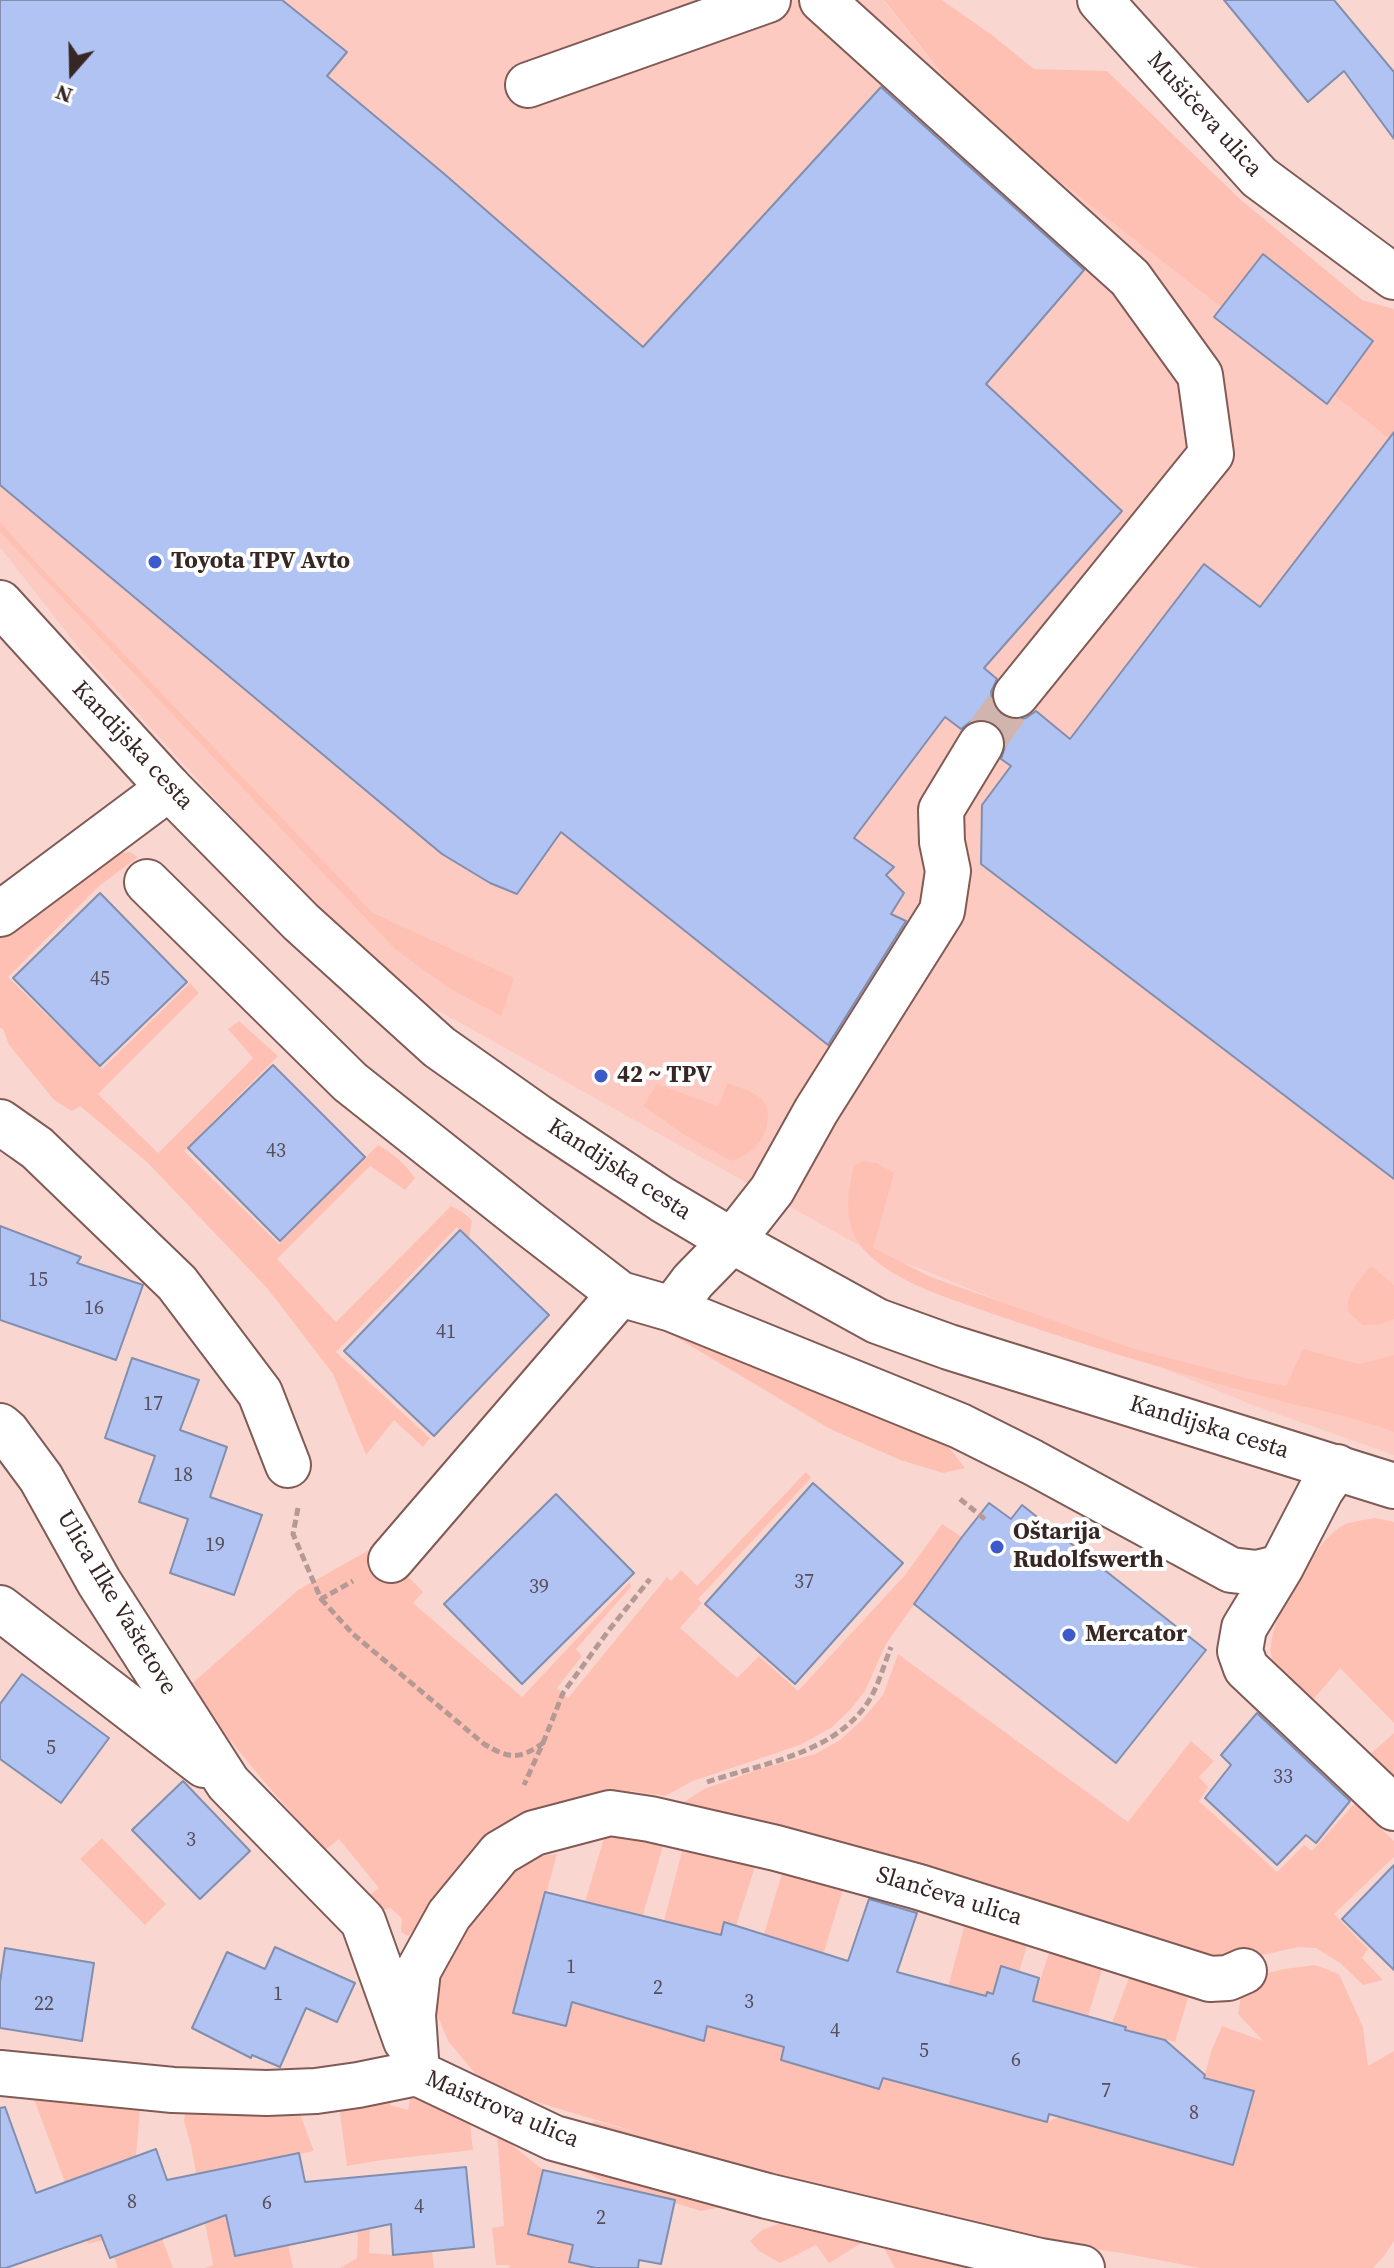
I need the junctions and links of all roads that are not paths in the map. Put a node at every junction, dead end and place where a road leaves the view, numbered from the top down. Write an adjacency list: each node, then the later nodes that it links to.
1 (768, 0): 4 (street)
2 (822, 0): 7 (street)
3 (1100, 0): 5 (street, Mušičeva ulica)
4 (528, 85)
5 (1394, 277)
6 (0, 603): 9 (street, Kandijska cesta)
7 (1016, 695)
8 (981, 744): 13 (street)
9 (169, 788): 11 (street); 13 (street, Kandijska cesta)
10 (147, 882): 14 (street)
11 (0, 914)
12 (0, 1122): 17 (street)
13 (732, 1241): 15 (street); 18 (street, Kandijska cesta)
14 (620, 1294): 15 (street); 20 (street)
15 (672, 1309): 21 (street)
16 (0, 1426): 23 (street, Ulica Ilke Vaštetove)
17 (288, 1465)
18 (1337, 1467): 19 (street, Kandijska cesta); 21 (street)
19 (1394, 1486)
20 (391, 1560)
21 (1281, 1567): 24 (street)
22 (0, 1608): 23 (street, Ulica Ilke Vaštetove)
23 (228, 1783): 27 (street, Ulica Ilke Vaštetove)
24 (1394, 1808)
25 (1244, 1971): 27 (street, Slančeva ulica)
26 (0, 2073): 27 (street, Maistrova ulica)
27 (417, 2073): 28 (street, Maistrova ulica)
28 (1036, 2265): 29 (street, Maistrova ulica)
29 (1082, 2268)

